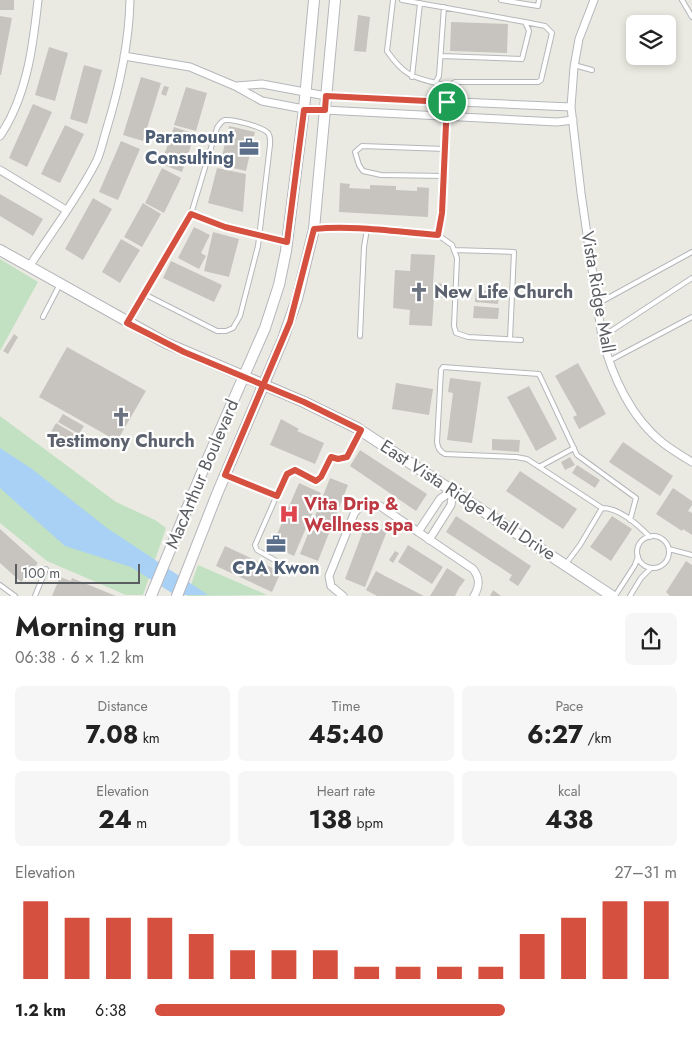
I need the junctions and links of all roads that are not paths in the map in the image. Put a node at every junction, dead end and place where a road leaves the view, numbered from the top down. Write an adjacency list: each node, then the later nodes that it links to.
1 (38, 0): 31 (street)
2 (130, 0): 15 (street)
3 (314, 0): 23 (main road, MacArthur Boulevard)
4 (335, 0): 24 (main road, MacArthur Boulevard)
5 (393, 0): 19 (lane)
6 (402, 0): 11 (lane)
7 (501, 0): 8 (lane)
8 (539, 0)
9 (594, 0): 17 (street, Vista Ridge Mall)
10 (682, 0): 13 (lane)
11 (420, 3): 12 (lane); 19 (lane)
12 (444, 8): 14 (lane); 16 (lane)
13 (692, 17)
14 (525, 22): 16 (lane); 22 (lane)
15 (124, 56): 21 (street); 35 (street)
16 (441, 56): 20 (lane)
17 (574, 65): 18 (lane); 26 (street, Vista Ridge Mall)
18 (592, 70)
19 (412, 77): 20 (lane)
20 (435, 83): 22 (lane)
21 (235, 86): 23 (street); 27 (street)
22 (449, 86): 25 (lane)
23 (306, 92): 24 (street); 27 (main road, MacArthur Boulevard)
24 (326, 96): 25 (street); 28 (main road, MacArthur Boulevard)
25 (447, 102): 26 (street); 29 (lane)
26 (571, 107): 30 (street, Vista Ridge Mall)
27 (304, 110): 28 (street); 41 (main road, MacArthur Boulevard)
28 (325, 110): 29 (street); 37 (main road, MacArthur Boulevard)
29 (446, 117): 30 (street); 32 (lane)
30 (573, 120): 49 (street, Vista Ridge Mall)
31 (0, 136)
32 (445, 149): 34 (lane); 34 (lane)
33 (0, 170): 35 (street)
34 (444, 176): 40 (lane)
35 (66, 210): 45 (street)
36 (191, 214): 39 (lane); 39 (lane); 48 (lane)
37 (314, 229): 38 (lane); 59 (main road, MacArthur Boulevard)
38 (367, 229): 40 (lane); 53 (lane)
39 (259, 235): 41 (lane); 48 (lane)
40 (438, 235): 43 (lane)
41 (287, 242): 58 (main road, MacArthur Boulevard)
42 (0, 250): 45 (main road, East Vista Ridge Mall Drive)
43 (454, 250): 55 (lane); 55 (lane)
44 (692, 252): 49 (lane)
45 (29, 267): 47 (main road, East Vista Ridge Mall Drive)
46 (692, 278): 54 (lane)
47 (60, 284): 50 (lane); 52 (main road, East Vista Ridge Mall Drive)
48 (144, 294): 52 (lane)
49 (597, 304): 54 (street, Vista Ridge Mall)
50 (43, 317)
51 (692, 317): 57 (lane)
52 (127, 323): 58 (main road, East Vista Ridge Mall Drive)
53 (360, 336)
54 (602, 338): 57 (street, Vista Ridge Mall)
55 (510, 339): 56 (lane)
56 (521, 340)
57 (609, 360): 62 (street, Vista Ridge Mall)
58 (244, 376): 59 (main road, East Vista Ridge Mall Drive); 82 (main road, MacArthur Boulevard)
59 (264, 385): 60 (main road, East Vista Ridge Mall Drive); 64 (main road, MacArthur Boulevard)
60 (361, 430): 65 (main road, East Vista Ridge Mall Drive); 66 (lane)
61 (574, 448): 63 (lane); 63 (lane); 68 (lane)
62 (692, 462)
63 (539, 467): 67 (lane)
64 (225, 475): 66 (lane); 83 (main road, MacArthur Boulevard)
65 (453, 490): 69 (street); 71 (street); 76 (main road, East Vista Ridge Mall Drive)
66 (277, 496): 75 (lane)
67 (602, 508): 68 (lane); 76 (lane)
68 (630, 520): 70 (lane)
69 (418, 532): 71 (street); 84 (street)
70 (650, 537): 72 (lane); 74 (lane)
71 (429, 540): 85 (street)
72 (668, 549): 73 (lane); 77 (lane)
73 (692, 555)
74 (638, 556): 77 (lane); 86 (lane)
75 (278, 562)
76 (565, 565): 86 (main road, East Vista Ridge Mall Drive)
77 (650, 568): 87 (lane)
78 (46, 569): 81 (lane)
79 (0, 585): 80 (lane)
80 (15, 596)
81 (35, 596)
82 (151, 596)
83 (177, 596)
84 (343, 596)
85 (474, 596)
86 (613, 596)
87 (630, 596)

